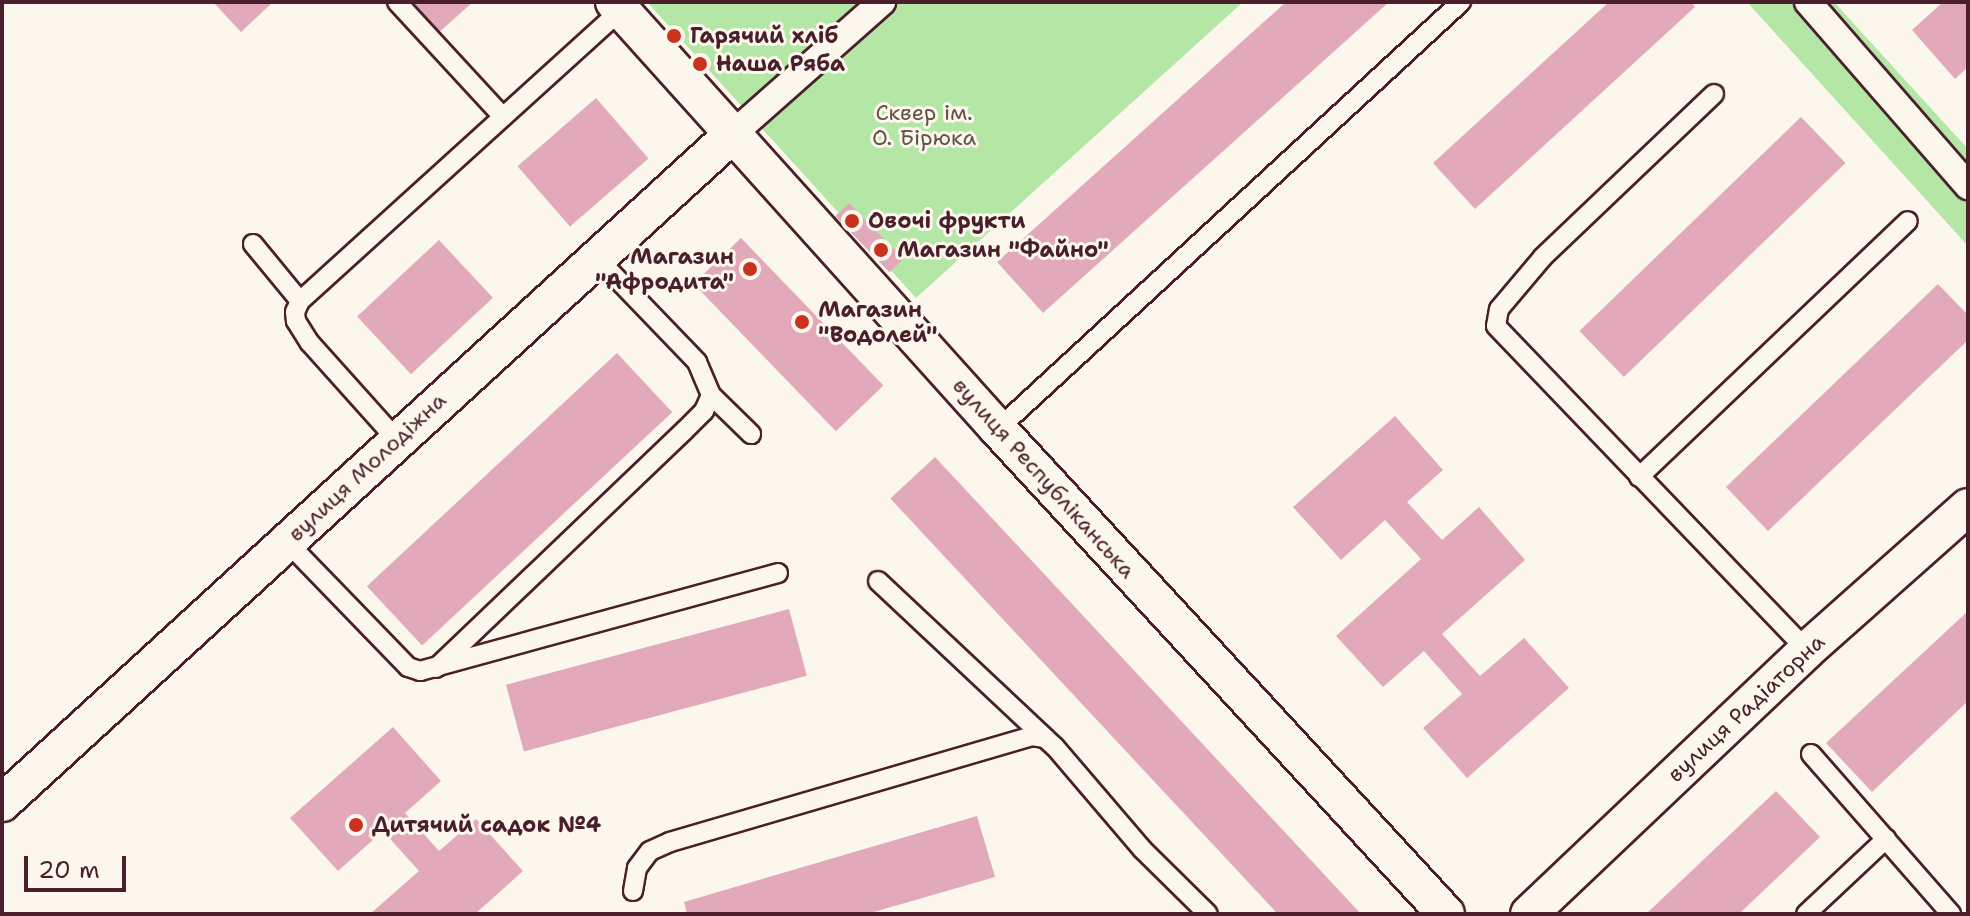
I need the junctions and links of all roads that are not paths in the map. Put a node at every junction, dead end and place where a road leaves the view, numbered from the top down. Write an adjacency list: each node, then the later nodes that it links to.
1 (397, 2): 7 (lane)
2 (882, 2): 8 (street)
3 (1461, 2): 15 (lane)
4 (1808, 2): 9 (street)
5 (618, 6): 7 (lane); 8 (street, вулиця Республіканська)
6 (1714, 94): 18 (lane)
7 (503, 117): 13 (lane)
8 (734, 133): 12 (street, вулиця Молодіжна); 15 (street, вулиця Республіканська)
9 (1968, 186)
10 (1908, 221): 18 (lane)
11 (253, 244): 13 (lane)
12 (598, 259): 14 (lane); 17 (street, вулиця Молодіжна)
13 (300, 301): 17 (lane)
14 (711, 395): 16 (lane); 24 (lane)
15 (998, 429): 31 (street, вулиця Республіканська)
16 (751, 434)
17 (396, 439): 20 (street, вулиця Молодіжна)
18 (1639, 477): 23 (lane)
19 (1968, 507): 23 (street, вулиця Радіаторна)
20 (287, 542): 24 (lane); 27 (street, вулиця Молодіжна)
21 (778, 573): 24 (lane)
22 (878, 581): 25 (lane)
23 (1807, 650): 32 (street, вулиця Радіаторна)
24 (434, 670)
25 (1045, 738): 29 (lane); 30 (lane)
26 (1811, 754): 28 (lane)
27 (2, 803)
28 (1886, 839): 33 (lane); 34 (lane)
29 (633, 891)
30 (1208, 914)
31 (1446, 914)
32 (1529, 914)
33 (1806, 914)
34 (1951, 914)

